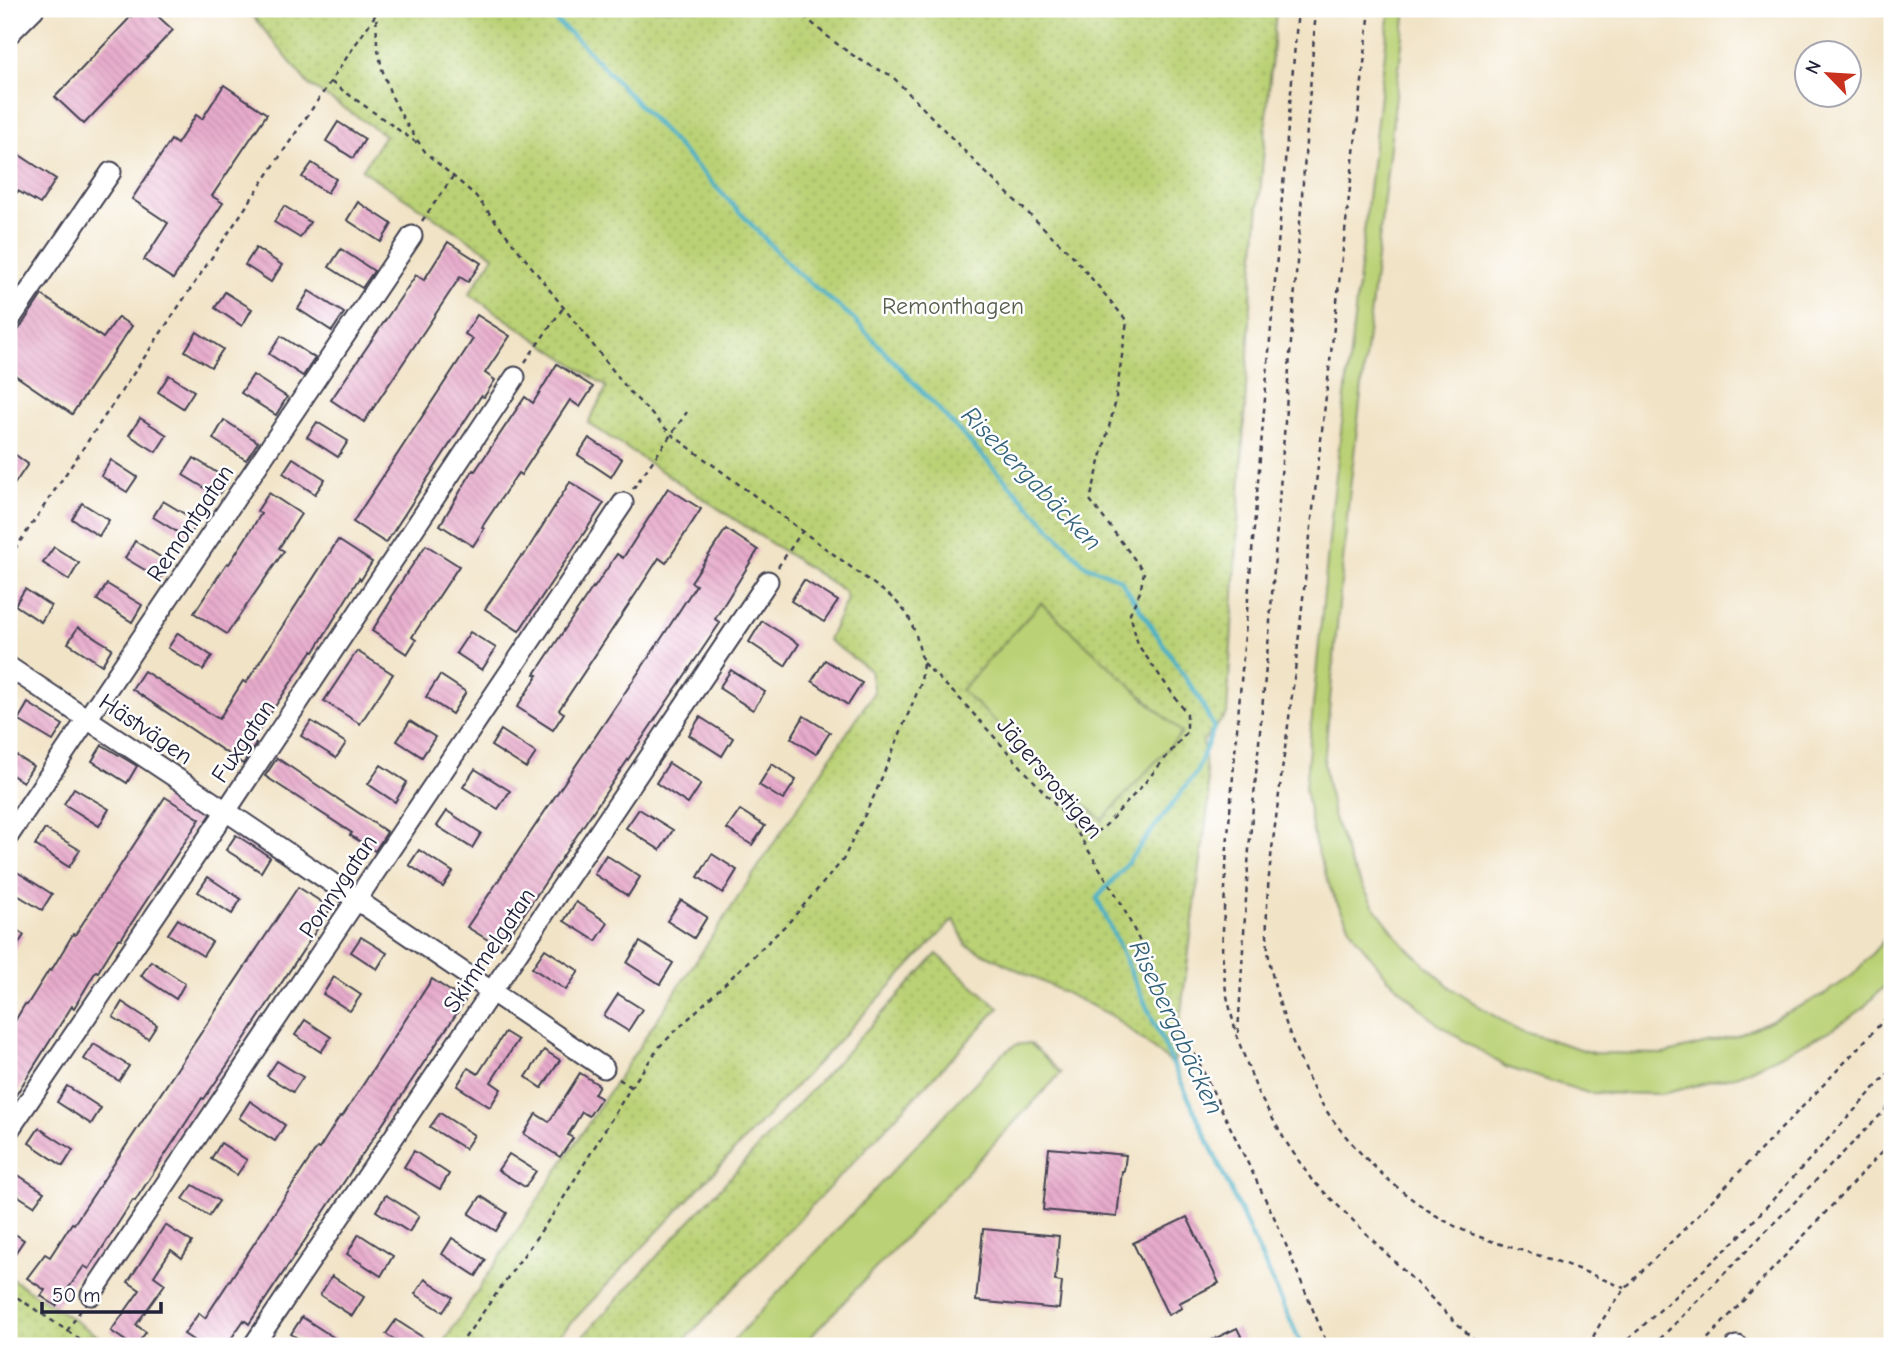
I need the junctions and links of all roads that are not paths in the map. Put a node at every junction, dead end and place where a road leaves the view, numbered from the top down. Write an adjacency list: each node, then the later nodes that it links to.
1 (34, 9): 2 (street)
2 (9, 34)
3 (111, 172): 5 (street)
4 (412, 236): 10 (street, Remontgatan)
5 (9, 321)
6 (514, 377): 11 (street, Fuxgatan)
7 (623, 503): 13 (street, Ponnygatan)
8 (768, 582): 14 (street, Skimmelgatan)
9 (9, 667): 10 (street, Hästvägen)
10 (88, 719): 11 (street, Hästvägen); 12 (street, Remontgatan)
11 (226, 811): 13 (street, Hästvägen); 16 (street, Fuxgatan)
12 (9, 835)
13 (358, 901): 14 (street, Hästvägen); 17 (street, Ponnygatan)
14 (490, 992): 15 (street, Hästvägen); 18 (street, Skimmelgatan)
15 (604, 1068)
16 (9, 1130)
17 (91, 1295)
18 (253, 1346)

